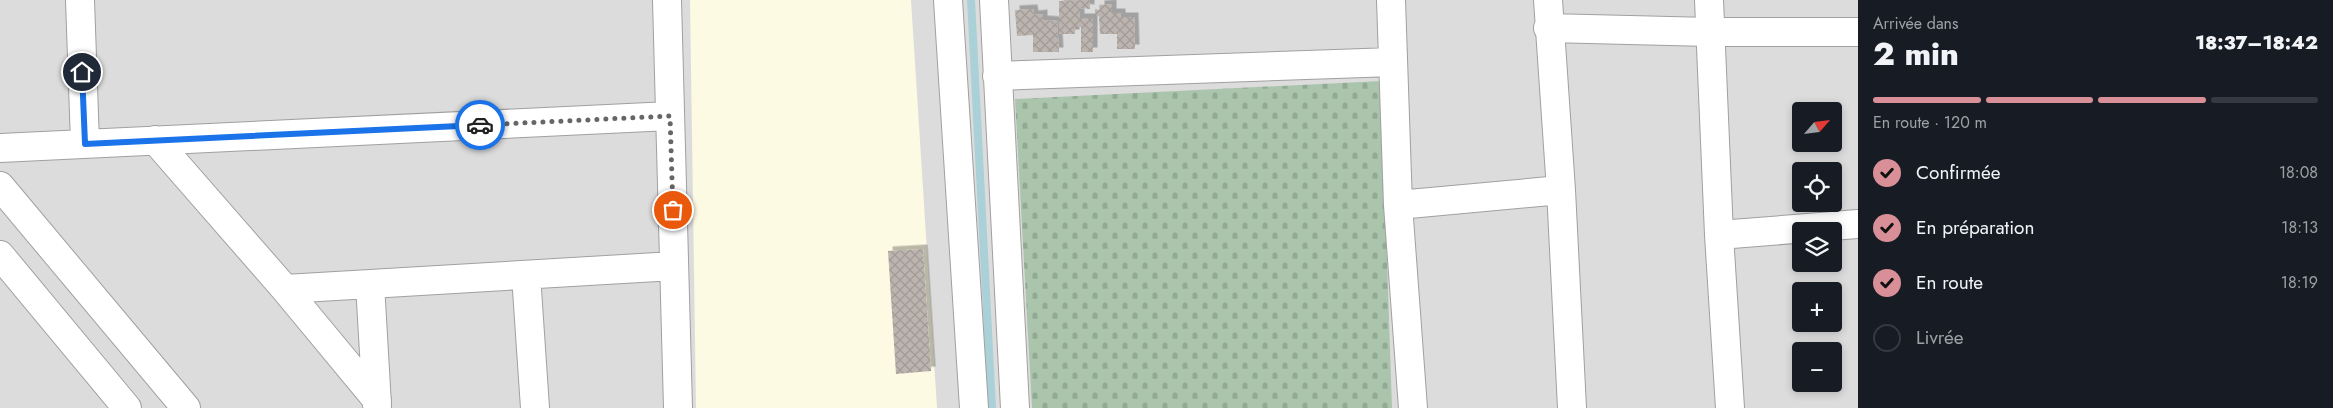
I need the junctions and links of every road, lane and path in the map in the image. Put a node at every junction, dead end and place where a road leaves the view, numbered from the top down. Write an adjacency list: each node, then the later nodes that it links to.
1 (80, 0): 15 (street)
2 (667, 0): 13 (street)
3 (948, 0): 32 (street)
4 (994, 0): 12 (street)
5 (1391, 0): 11 (street)
6 (1548, 0): 8 (street)
7 (1709, 0): 9 (street)
8 (1548, 28): 9 (street); 18 (street)
9 (1710, 32): 10 (street); 21 (street)
10 (1858, 32)
11 (1393, 62): 12 (street); 19 (street)
12 (997, 76): 33 (street)
13 (670, 116): 14 (street); 23 (street)
14 (155, 140): 15 (street); 26 (street)
15 (85, 144): 16 (street)
16 (0, 148)
17 (0, 186): 29 (street)
18 (1561, 190): 19 (street); 35 (street)
19 (1398, 205): 34 (street)
20 (1858, 224): 21 (street)
21 (1719, 236): 36 (street)
22 (0, 255): 28 (street)
23 (674, 266): 24 (street); 31 (street)
24 (526, 275): 25 (street); 30 (street)
25 (370, 284): 26 (street); 27 (street)
26 (285, 289): 27 (street)
27 (377, 404)
28 (127, 408)
29 (186, 408)
30 (535, 408)
31 (678, 408)
32 (974, 408)
33 (1015, 408)
34 (1413, 408)
35 (1572, 408)
36 (1730, 408)

